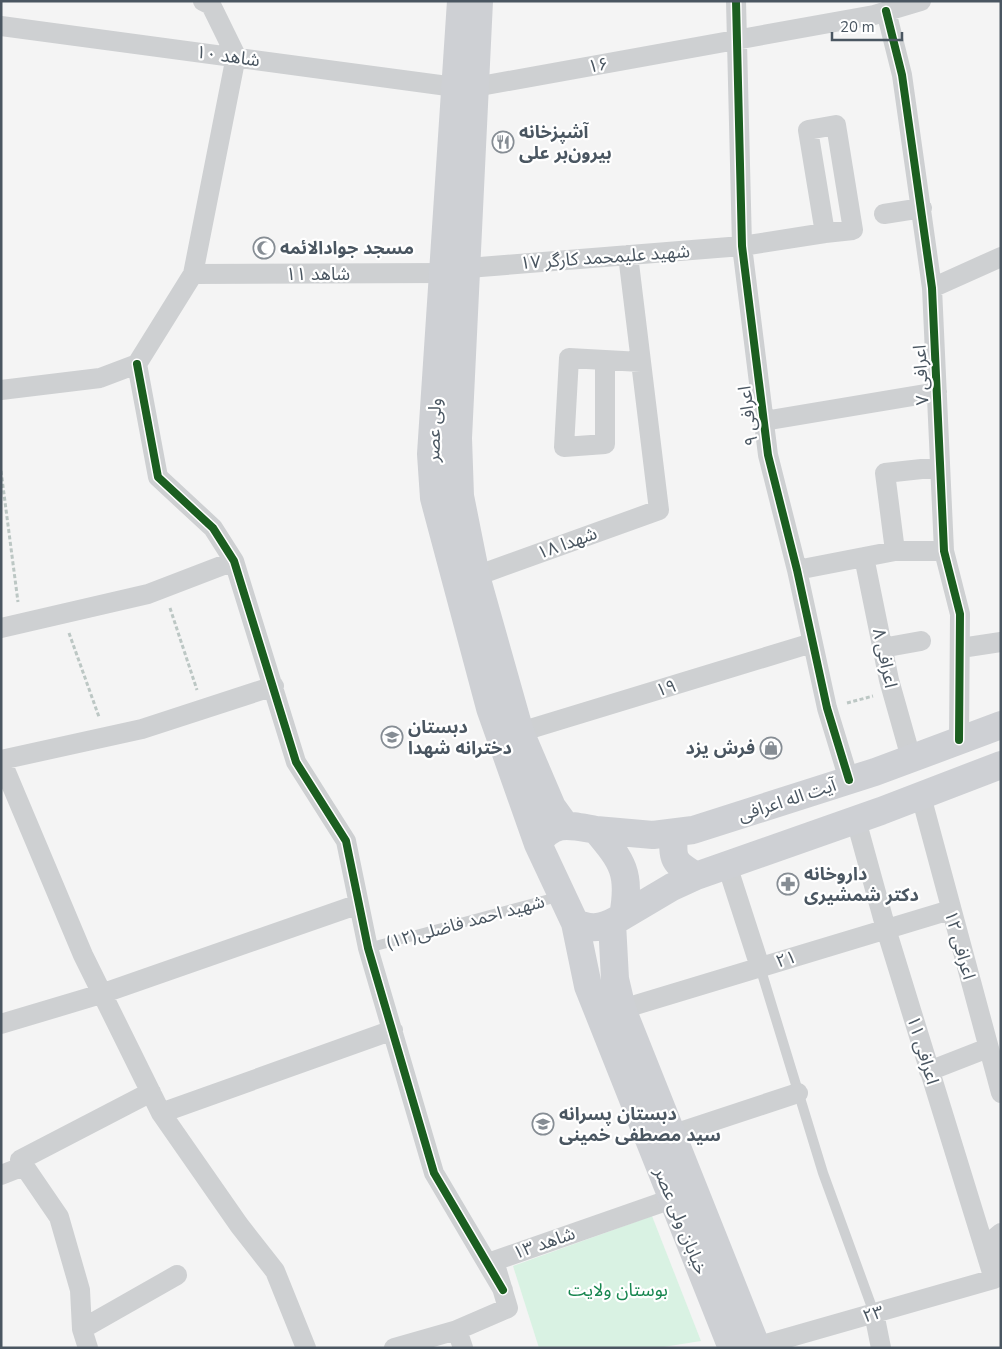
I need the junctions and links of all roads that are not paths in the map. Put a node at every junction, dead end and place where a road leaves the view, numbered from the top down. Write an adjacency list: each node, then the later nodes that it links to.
1 (203, 1): 9 (street)
2 (461, 1): 10 (main road, ولی عصر)
3 (480, 1): 10 (main road, ولی عصر)
4 (736, 1): 8 (street, اعرافی ۹)
5 (921, 1): 6 (street, ۱۶)
6 (886, 11): 8 (street, ۱۶); 11 (street, اعرافی ۷)
7 (1, 26): 9 (street, شاهد ۱۰)
8 (729, 42): 10 (street, ۱۶); 14 (street, اعرافی ۹)
9 (236, 56): 10 (street, شاهد ۱۰); 18 (street)
10 (465, 87): 17 (main road, ولی عصر)
11 (922, 208): 12 (street); 19 (street, اعرافی ۷)
12 (884, 214)
13 (825, 233): 13 (street, شهید علیمحمد کارگر ۱۷); 14 (street, شهید علیمحمد کارگر ۱۷)
14 (742, 246): 15 (street, شهید علیمحمد کارگر ۱۷); 25 (street, اعرافی ۹)
15 (628, 255): 17 (street, شهید علیمحمد کارگر ۱۷); 21 (street)
16 (1001, 257): 19 (street)
17 (456, 270): 18 (street, شاهد ۱۱); 32 (main road, ولی عصر); 52 (main road, ولی عصر)
18 (193, 274): 22 (street)
19 (932, 288): 24 (street, اعرافی ۷)
20 (605, 360): 21 (street)
21 (640, 362): 32 (street, شهدا ۱۸)
22 (136, 364): 23 (street); 30 (street)
23 (1, 390)
24 (937, 392): 25 (street); 26 (street, اعرافی ۷)
25 (764, 421): 31 (street, اعرافی ۹)
26 (940, 467): 27 (street); 28 (street, اعرافی ۷)
27 (895, 551): 28 (street); 29 (street)
28 (944, 551): 38 (street, اعرافی ۷)
29 (864, 557): 31 (street); 37 (street, اعرافی ۸)
30 (234, 561): 33 (street); 39 (street)
31 (796, 570): 36 (street, اعرافی ۹)
32 (476, 576): 41 (main road, ولی عصر)
33 (11, 626)
34 (920, 641): 37 (street)
35 (1001, 642): 38 (street)
36 (812, 644): 41 (street, ۱۹); 46 (street, اعرافی ۹)
37 (882, 648): 43 (street, اعرافی ۸)
38 (961, 648): 42 (street, اعرافی ۷)
39 (274, 686): 44 (street); 56 (street)
40 (1001, 725): 42 (main road, آیت اله اعرافی)
41 (520, 732): 49 (main road, ولی عصر)
42 (959, 740): 43 (main road, آیت اله اعرافی)
43 (911, 758): 46 (main road, آیت اله اعرافی)
44 (1, 760): 63 (street)
45 (1001, 765): 47 (main road)
46 (849, 780): 51 (main road, آیت اله اعرافی)
47 (921, 796): 48 (main road); 57 (street, اعرافی ۱۲)
48 (856, 820): 53 (main road); 60 (street, اعرافی ۱۱)
49 (565, 825): 50 (main road); 52 (main road)
50 (596, 830): 51 (main road, آیت اله اعرافی); 58 (main road)
51 (674, 833): 54 (main road)
52 (538, 844): 55 (main road)
53 (727, 866): 54 (main road); 62 (street)
54 (696, 876): 58 (main road)
55 (562, 896): 59 (main road); 61 (lane, شهید احمد فاضلی(۱۲))
56 (359, 904): 61 (street); 63 (street)
57 (950, 910): 60 (street, ۲۱); 67 (street, اعرافی ۱۲)
58 (617, 920): 59 (main road); 64 (main road, خیابان ولی عصر)
59 (575, 923): 76 (main road, خیابان ولی عصر)
60 (886, 929): 62 (street, ۲۱); 68 (street, اعرافی ۱۱)
61 (368, 948): 66 (street)
62 (760, 967): 64 (street, ۲۱); 70 (lane)
63 (101, 994): 65 (street); 69 (street)
64 (622, 1009): 73 (main road, خیابان ولی عصر)
65 (1, 1024)
66 (393, 1030): 72 (street); 80 (street)
67 (988, 1048): 68 (street); 71 (street, اعرافی ۱۲)
68 (929, 1070): 79 (street, اعرافی ۱۱)
69 (151, 1092): 72 (street); 74 (street)
70 (798, 1093): 73 (street); 81 (lane)
71 (1001, 1093)
72 (161, 1113): 85 (street)
73 (671, 1135): 76 (main road, خیابان ولی عصر)
74 (24, 1166): 75 (street); 82 (street)
75 (1, 1176)
76 (683, 1195): 80 (street, شاهد ۱۳); 84 (main road, خیابان ولی عصر)
77 (1001, 1233): 79 (street)
78 (177, 1275): 82 (street)
79 (994, 1280): 81 (street, ۲۳)
80 (503, 1290): 83 (street, شاهد ۱۳)
81 (874, 1313): 84 (street, ۲۳); 87 (street)
82 (85, 1338)
83 (460, 1339): 86 (street)
84 (749, 1347)
85 (306, 1348)
86 (394, 1348)
87 (881, 1348)

